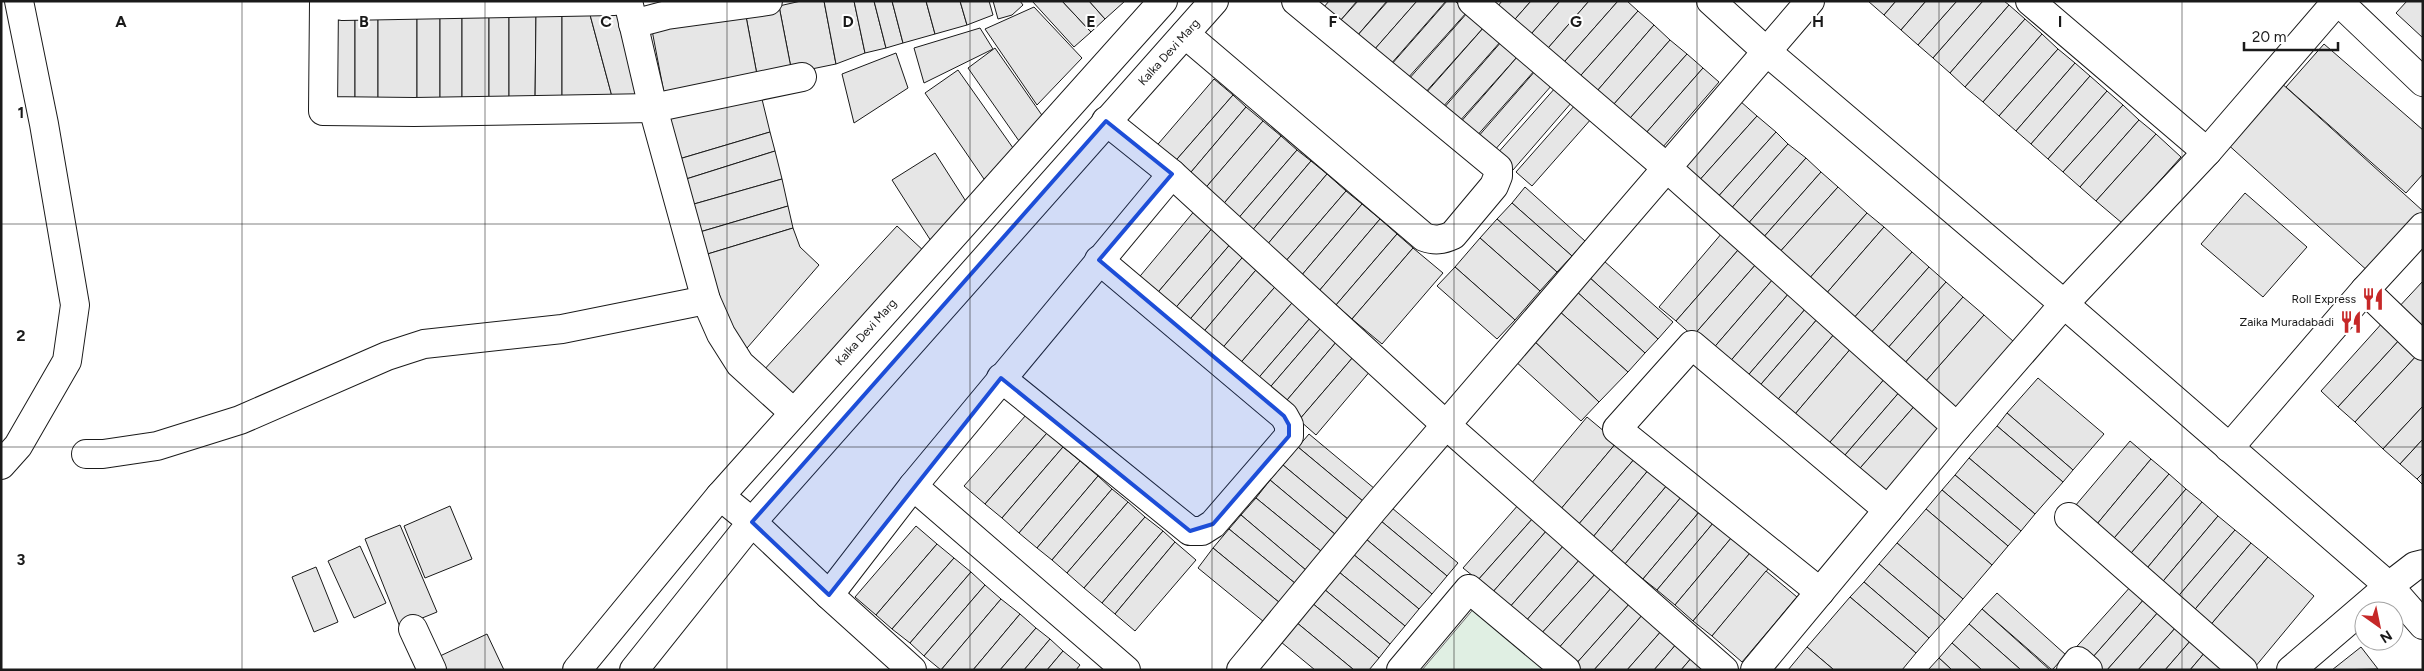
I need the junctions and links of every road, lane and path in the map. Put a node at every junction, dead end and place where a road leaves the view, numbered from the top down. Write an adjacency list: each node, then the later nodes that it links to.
1 (19, 1): 33 (street)
2 (614, 1): 17 (street)
3 (768, 1): 12 (street)
4 (1163, 1): 29 (street, Kalka Devi Marg)
5 (1214, 1): 13 (street, Kalka Devi Marg)
6 (1296, 1): 13 (street)
7 (1472, 1): 20 (street)
8 (1711, 1): 14 (street)
9 (1810, 1): 14 (street)
10 (2030, 1): 19 (street)
11 (2338, 1): 16 (street); 19 (street)
12 (631, 12): 17 (street)
13 (1185, 34): 18 (street, Kalka Devi Marg)
14 (1766, 50): 20 (street); 26 (street)
15 (802, 78): 17 (street)
16 (2423, 82)
17 (653, 108): 25 (street)
18 (1106, 121): 21 (street); 39 (street, Kalka Devi Marg)
19 (2207, 152): 26 (street)
20 (1667, 168): 30 (street); 31 (street)
21 (1172, 174): 23 (street); 30 (street)
22 (2423, 227): 24 (street)
23 (1099, 260): 28 (street); 28 (street)
24 (2365, 290): 27 (street); 32 (street)
25 (706, 300): 29 (street); 34 (street)
26 (2064, 304): 31 (street); 32 (street)
27 (2423, 346)
28 (1001, 378): 35 (street)
29 (794, 413): 36 (street, Kalka Devi Marg)
30 (1446, 425): 51 (street); 54 (street)
31 (1956, 427): 37 (street)
32 (2229, 448): 41 (street)
33 (7, 453)
34 (86, 454)
35 (913, 486): 43 (street); 50 (street)
36 (720, 496): 39 (street); 47 (street, Kalka Devi Marg)
37 (1888, 510): 42 (street); 42 (street)
38 (2069, 517): 58 (street)
39 (752, 522): 43 (street); 48 (street, Kalka Devi Marg)
40 (2420, 560): 41 (street)
41 (2389, 586): 44 (street); 59 (street)
42 (1820, 592): 55 (street)
43 (829, 595): 49 (street)
44 (2423, 625)
45 (413, 629): 46 (street)
46 (432, 670)
47 (577, 670)
48 (634, 670)
49 (912, 670)
50 (1126, 670)
51 (1241, 670)
52 (1401, 670): 53 (street)
53 (1566, 670)
54 (1724, 670)
55 (1755, 670)
56 (2071, 670): 57 (street)
57 (2088, 670)
58 (2243, 670)
59 (2291, 670)

